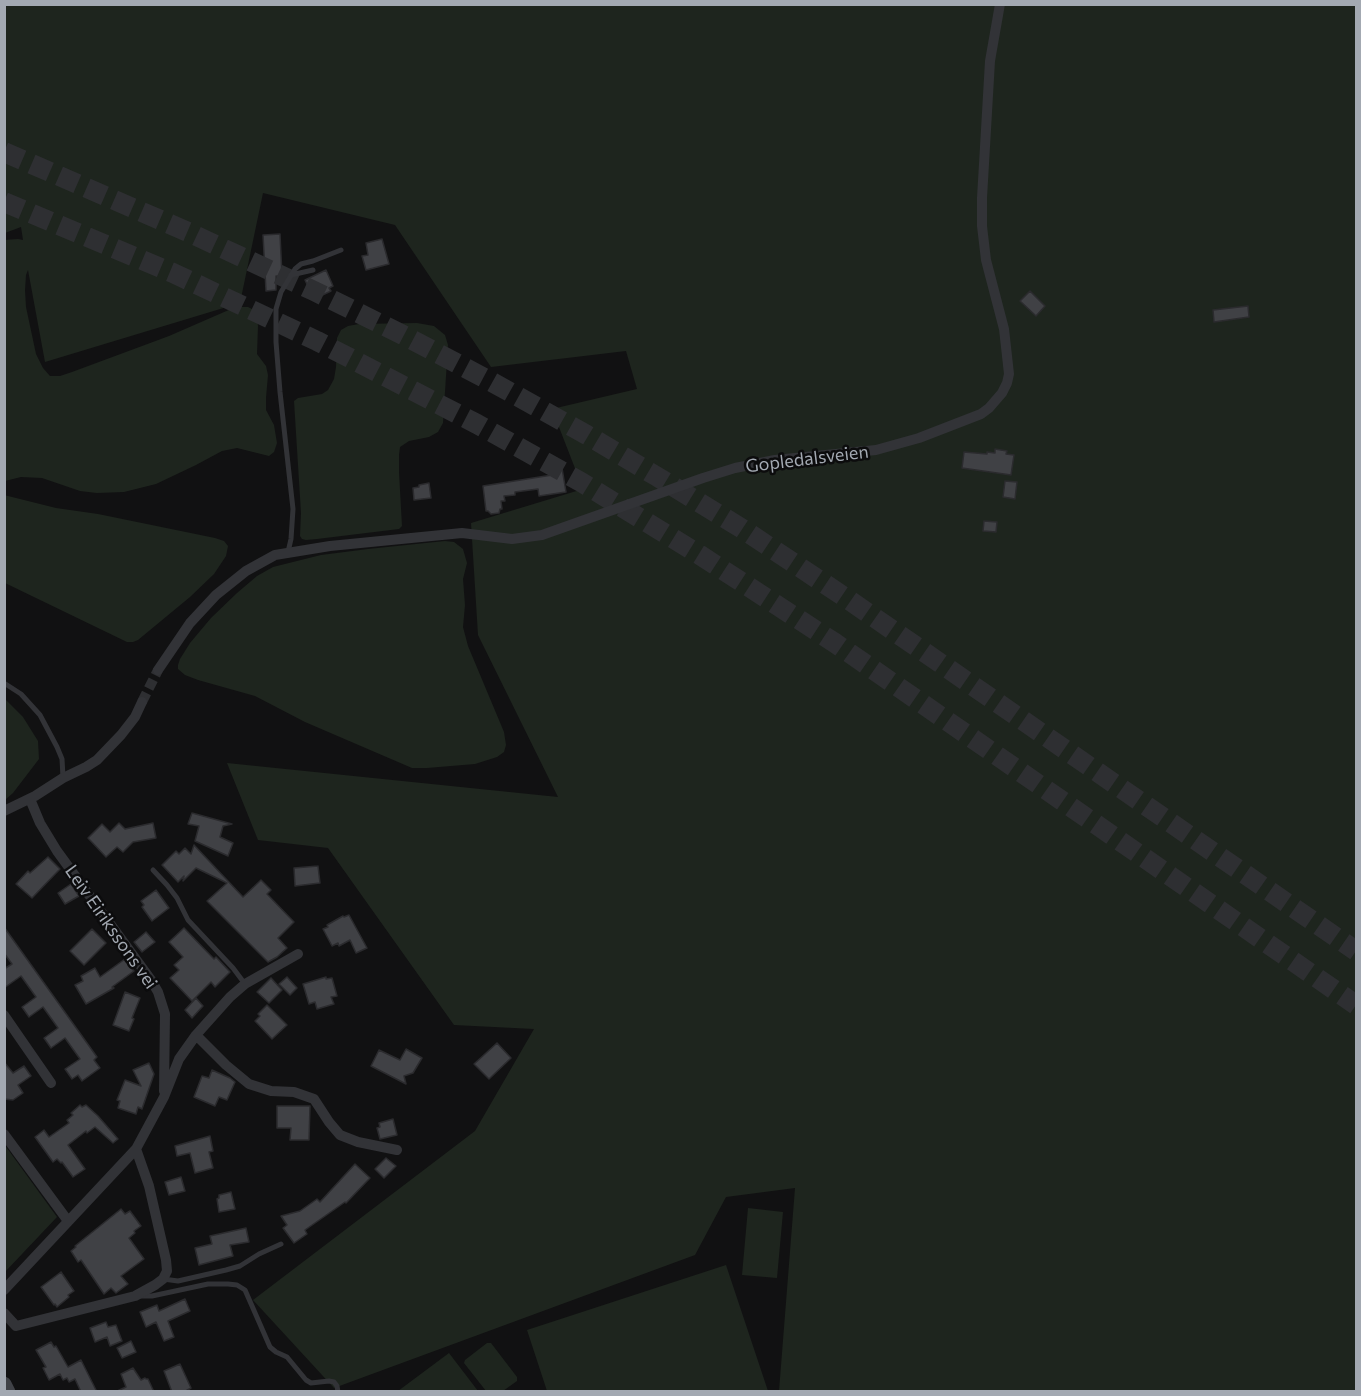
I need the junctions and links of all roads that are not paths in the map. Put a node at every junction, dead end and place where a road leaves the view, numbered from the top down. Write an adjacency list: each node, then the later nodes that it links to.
1 (1000, 4): 5 (street, Gopledalsveien)
2 (341, 250): 4 (lane)
3 (313, 270): 4 (lane)
4 (291, 274): 5 (lane)
5 (288, 552): 6 (street, Gopledalsveien)
6 (158, 670)
7 (4, 683): 9 (lane)
8 (142, 702): 9 (street)
9 (63, 778): 10 (street)
10 (30, 800): 11 (street); 18 (street, Leiv Eirikssons vei)
11 (4, 811)
12 (153, 870): 14 (lane)
13 (298, 954): 14 (street, Leiv Eirikssons vei)
14 (245, 984): 16 (street, Leiv Eirikssons vei)
15 (4, 1015): 17 (street)
16 (196, 1035): 18 (street, Leiv Eirikssons vei); 21 (street)
17 (51, 1083)
18 (164, 1097): 20 (street, Leiv Eirikssons vei)
19 (4, 1134): 22 (street)
20 (136, 1149): 22 (street, Leiv Eirikssons vei); 24 (street)
21 (397, 1150)
22 (68, 1221): 25 (street, Leiv Eirikssons vei)
23 (281, 1244): 24 (lane)
24 (163, 1279): 26 (street)
25 (4, 1290)
26 (135, 1296): 27 (street); 30 (lane)
27 (4, 1313)
28 (4, 1384): 29 (street)
29 (8, 1392)
30 (338, 1392)

